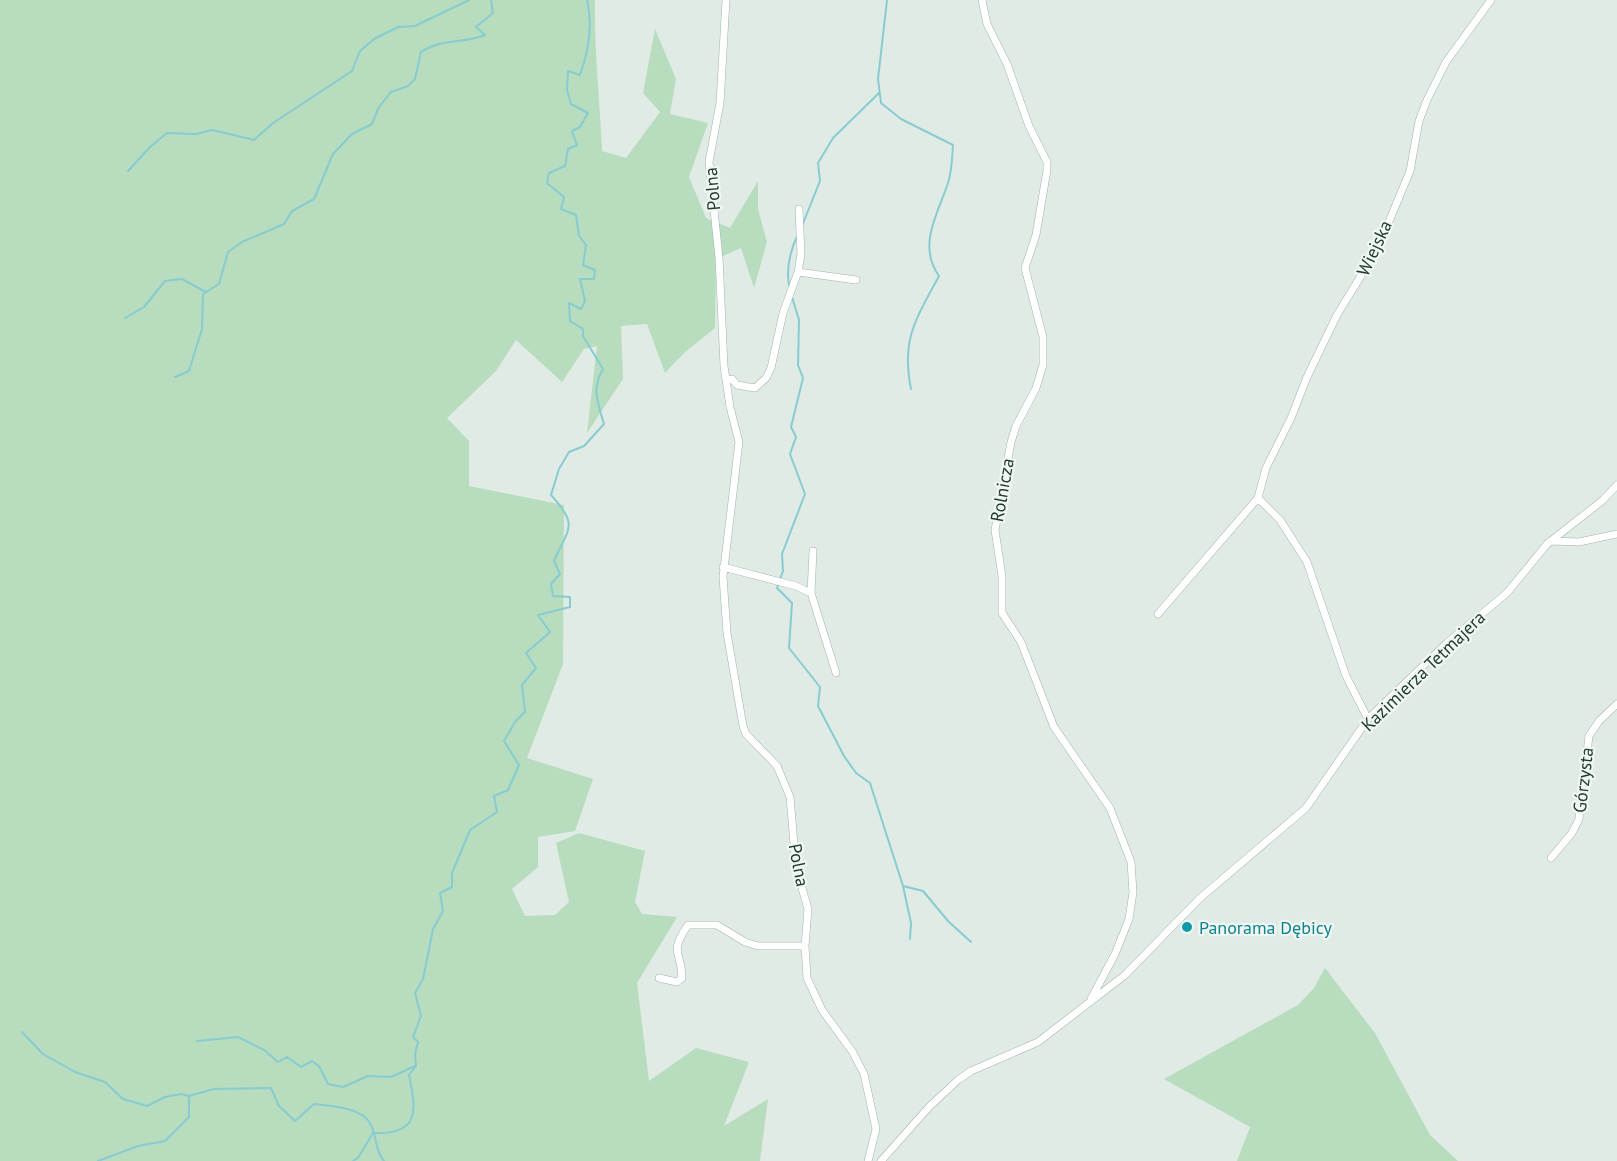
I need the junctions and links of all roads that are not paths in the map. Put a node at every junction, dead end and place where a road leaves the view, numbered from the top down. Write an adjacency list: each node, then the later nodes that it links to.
1 (726, 0): 7 (street, Polna)
2 (982, 0): 22 (street, Rolnicza)
3 (1491, 0): 9 (street, Wiejska)
4 (799, 209): 5 (street)
5 (798, 272): 6 (street); 7 (street)
6 (856, 280)
7 (726, 380): 13 (street, Polna)
8 (1617, 485): 11 (street, Kazimierza Tetmajera)
9 (1258, 498): 15 (street, Wiejska); 18 (street)
10 (1617, 534): 11 (street)
11 (1551, 541): 18 (street, Kazimierza Tetmajera)
12 (813, 551): 14 (street)
13 (723, 567): 14 (street); 20 (street, Polna)
14 (811, 593): 16 (street)
15 (1158, 614)
16 (836, 674)
17 (1617, 704): 19 (street, Górzysta)
18 (1368, 719): 22 (street, Kazimierza Tetmajera)
19 (1551, 858)
20 (805, 946): 21 (street); 23 (street, Polna)
21 (659, 978)
22 (1091, 999): 24 (street, Kazimierza Tetmajera)
23 (868, 1161)
24 (881, 1161)

